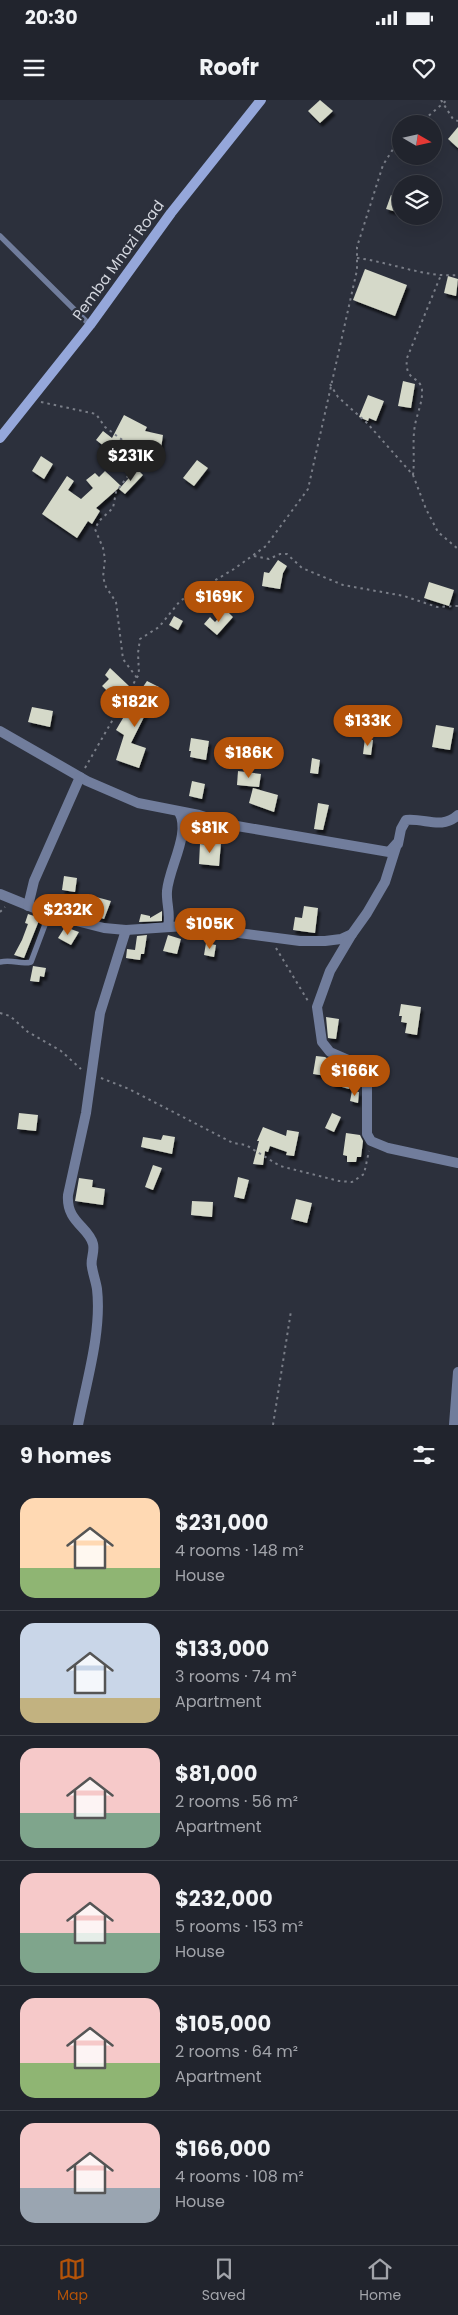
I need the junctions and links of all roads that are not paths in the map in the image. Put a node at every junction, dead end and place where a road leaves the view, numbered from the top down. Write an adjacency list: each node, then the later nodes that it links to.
1 (261, 100): 3 (main road, Pemba Mnazi Road)
2 (0, 236): 3 (lane)
3 (90, 325): 4 (main road, Pemba Mnazi Road)
4 (0, 438)
5 (0, 731): 6 (street)
6 (80, 776): 7 (street); 11 (street)
7 (180, 812): 9 (street); 13 (street)
8 (458, 815): 9 (street)
9 (397, 842): 15 (street)
10 (0, 894): 11 (street)
11 (28, 906): 12 (street)
12 (49, 914): 14 (street); 16 (lane)
13 (168, 926): 14 (street); 15 (street)
14 (126, 930): 19 (street)
15 (352, 934): 17 (street)
16 (0, 962)
17 (458, 1163)
18 (458, 1372): 20 (street)
19 (78, 1425)
20 (454, 1425)

